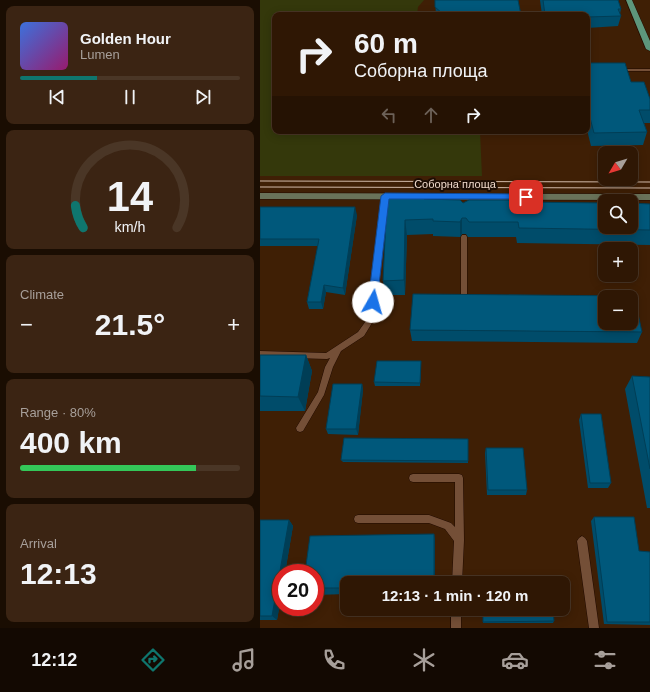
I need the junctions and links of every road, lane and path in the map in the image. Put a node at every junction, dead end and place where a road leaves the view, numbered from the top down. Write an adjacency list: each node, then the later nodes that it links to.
1 (629, 0): 2 (main road)
2 (650, 49)
3 (650, 70): 4 (lane)
4 (608, 71)
5 (260, 196): 6 (main road, Соборна площа)
6 (385, 196): 7 (main road, Соборна площа); 10 (lane)
7 (650, 198)
8 (464, 237): 9 (lane)
9 (479, 298)
10 (340, 347): 11 (lane); 12 (lane)
11 (260, 354)
12 (300, 428)
13 (413, 478): 15 (lane)
14 (358, 519): 15 (lane)
15 (459, 540): 17 (lane)
16 (582, 541): 20 (lane)
17 (457, 576)
18 (456, 616): 19 (lane)
19 (456, 628)
20 (594, 628)

